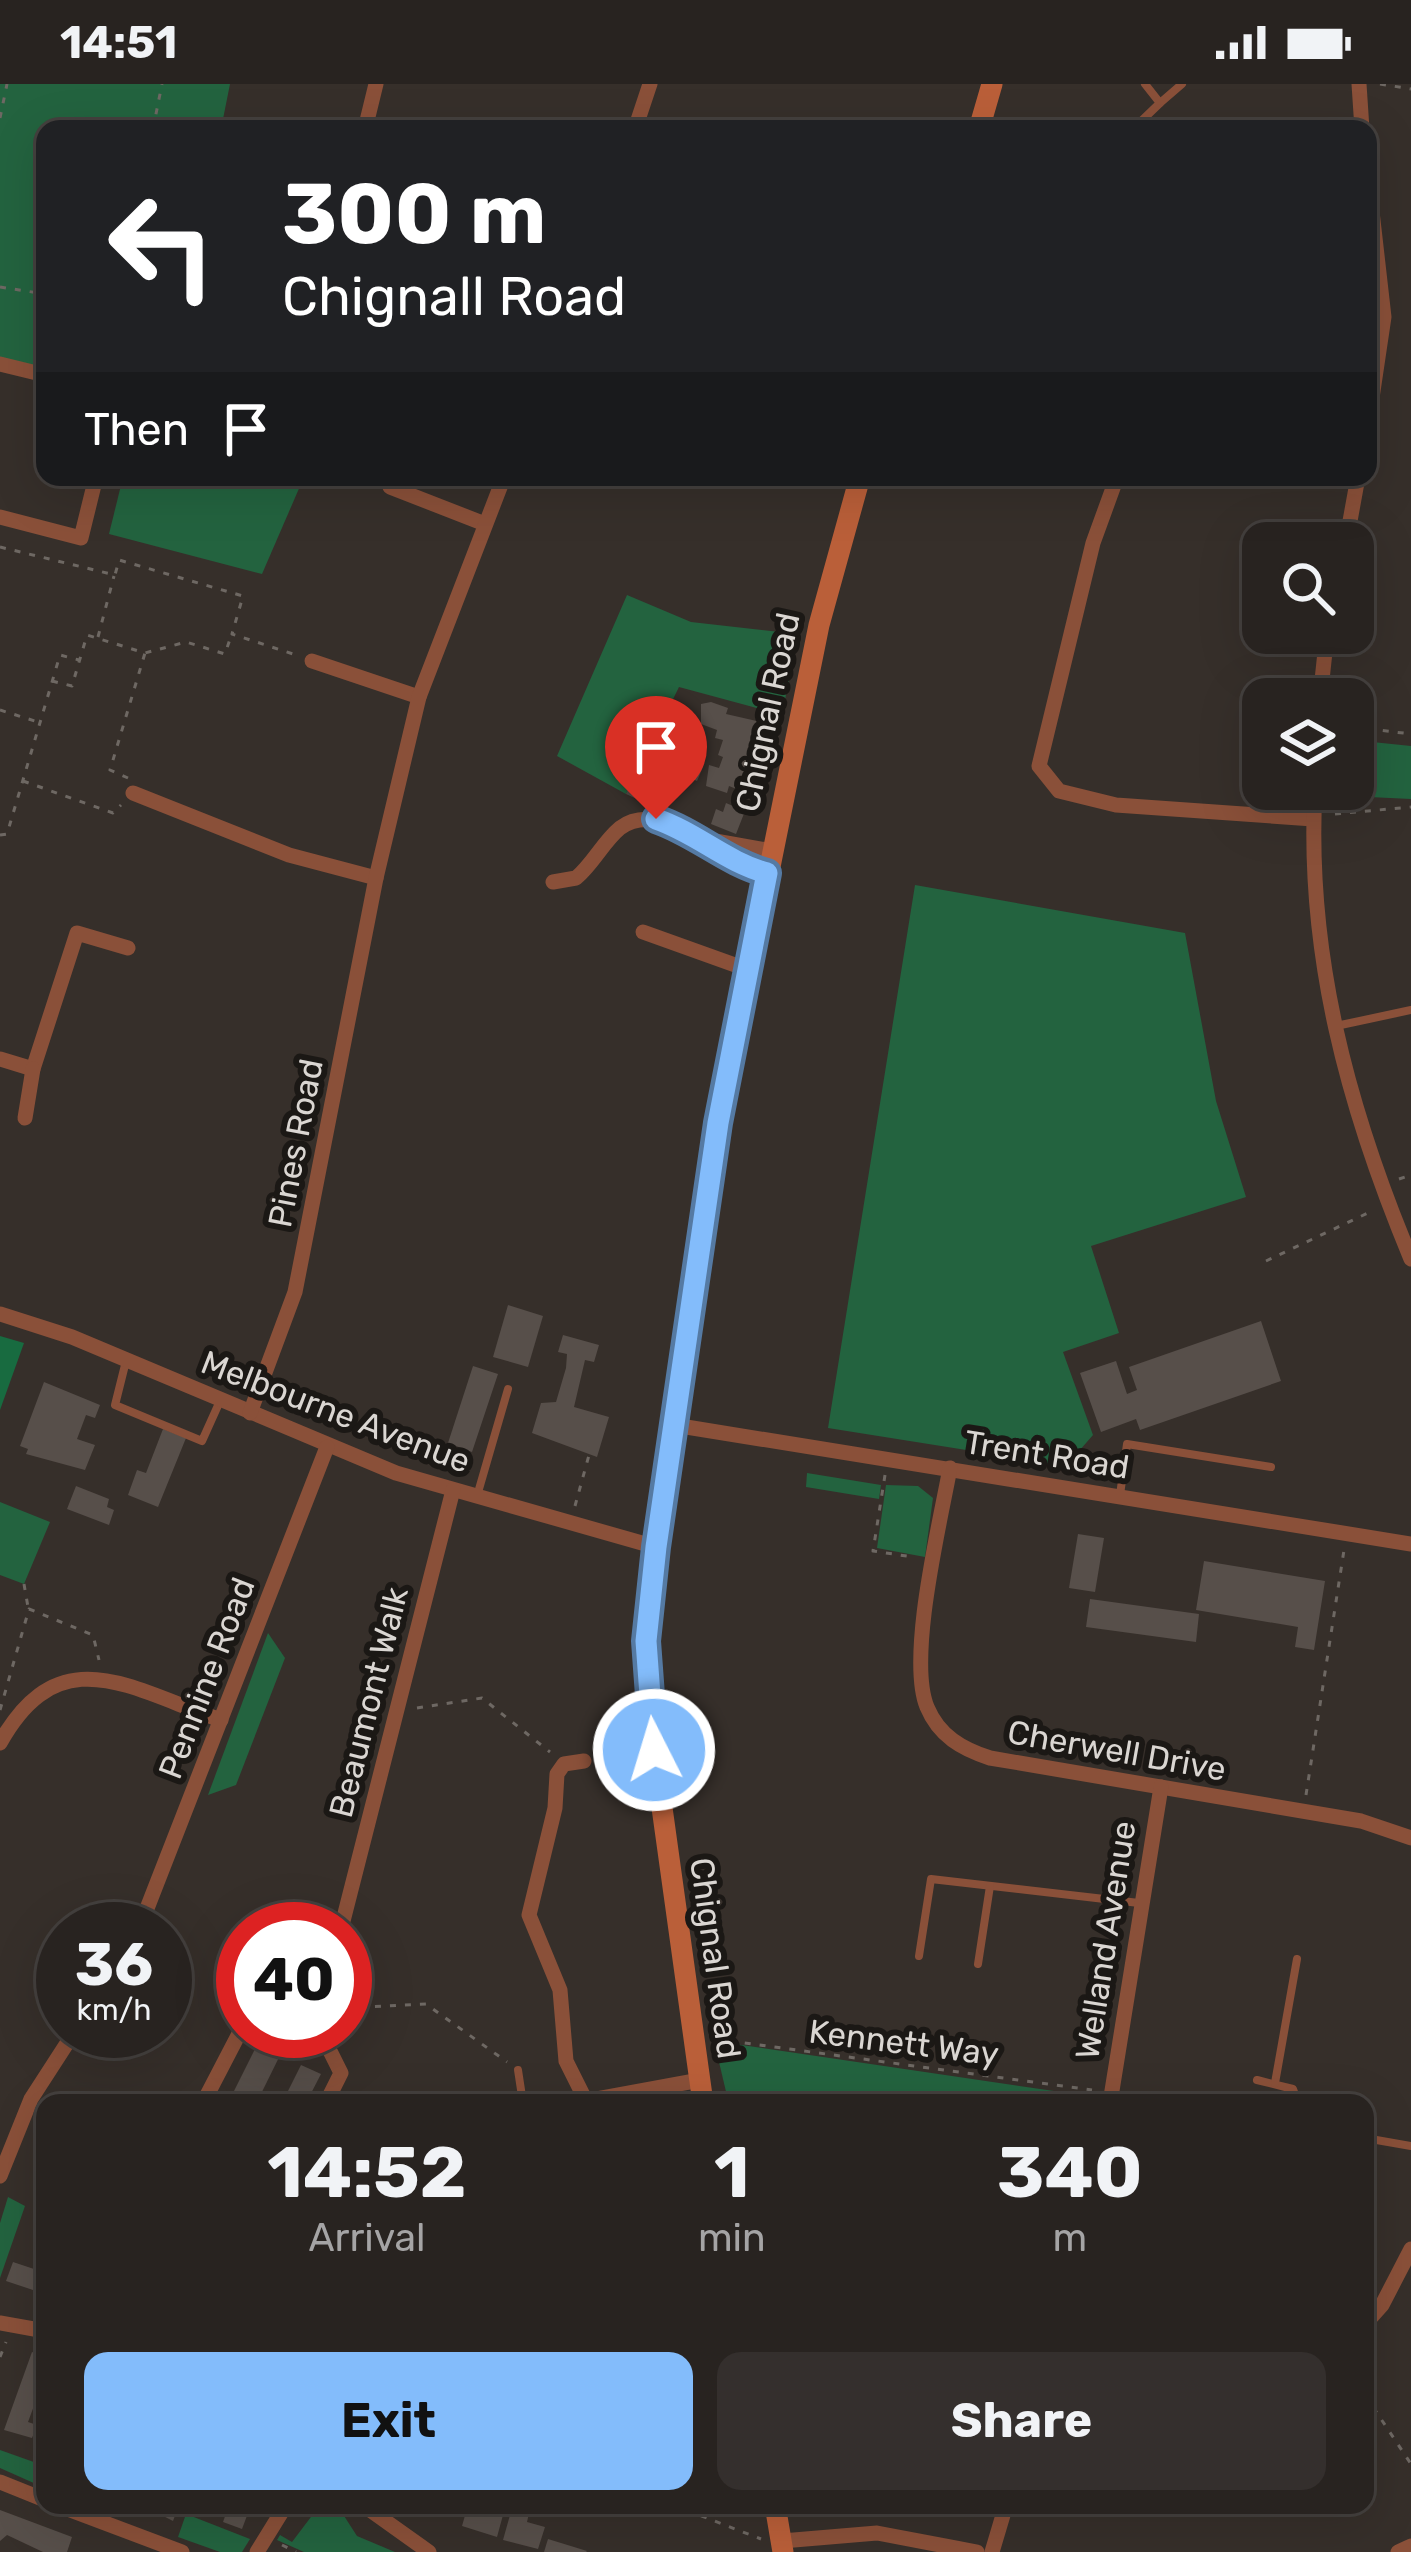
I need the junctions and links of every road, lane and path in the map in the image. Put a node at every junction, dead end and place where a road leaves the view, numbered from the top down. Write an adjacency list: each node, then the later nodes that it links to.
1 (7, 84): 12 (path)
2 (162, 84): 13 (path)
3 (376, 84): 14 (street)
4 (650, 84): 15 (street)
5 (992, 84): 16 (street)
6 (1145, 84): 11 (lane)
7 (1181, 84): 11 (lane)
8 (1359, 84): 18 (street)
9 (1380, 84): 10 (path)
10 (1411, 89)
11 (1160, 103): 17 (lane)
12 (0, 118)
13 (155, 120)
14 (367, 120)
15 (638, 120)
16 (982, 120)
17 (1142, 120)
18 (1361, 120)
19 (1377, 260): 23 (street)
20 (0, 286): 21 (path)
21 (36, 293)
22 (0, 364): 24 (street)
23 (1377, 364)
24 (36, 373)
25 (94, 486): 31 (street)
26 (500, 486): 33 (street, Pines Road)
27 (857, 486): 53 (street, Chignal Road)
28 (1114, 486): 51 (street)
29 (1356, 486): 32 (street)
30 (390, 487): 33 (street)
31 (0, 518)
32 (1350, 522)
33 (485, 524): 42 (street, Pines Road)
34 (0, 547): 35 (path)
35 (115, 574): 36 (path); 37 (path)
36 (232, 634): 38 (path); 40 (path)
37 (97, 638): 38 (path); 39 (path)
38 (146, 653): 48 (path)
39 (80, 661): 41 (path); 41 (path)
40 (311, 661): 42 (street)
41 (52, 681): 44 (path)
42 (419, 697): 54 (street, Pines Road)
43 (0, 710): 44 (path)
44 (40, 722): 47 (path)
45 (1374, 730): 46 (path)
46 (1411, 734)
47 (23, 781): 48 (path); 52 (path)
48 (133, 793): 54 (street)
49 (1411, 807): 51 (path)
50 (1314, 810): 51 (street)
51 (1313, 819): 60 (street)
52 (0, 835)
53 (769, 862): 55 (street); 58 (street, Chignal Road)
54 (376, 878): 71 (street, Pines Road)
55 (553, 881)
56 (643, 932): 58 (street)
57 (128, 948): 62 (street)
58 (749, 970): 72 (street, Chignal Road)
59 (1411, 1010): 60 (lane)
60 (1334, 1027): 64 (street)
61 (0, 1059): 62 (street)
62 (33, 1070): 63 (street)
63 (25, 1118)
64 (1388, 1205): 65 (street); 66 (path)
65 (1411, 1259)
66 (1266, 1262)
67 (0, 1314): 68 (street, Melbourne Avenue)
68 (126, 1360): 70 (street, Melbourne Avenue); 70 (lane)
69 (508, 1389): 80 (lane)
70 (220, 1401): 71 (street, Melbourne Avenue)
71 (250, 1413): 73 (street, Melbourne Avenue)
72 (674, 1425): 75 (street, Trent Road); 84 (street, Chignal Road)
73 (327, 1447): 78 (street, Melbourne Avenue); 91 (street, Pennine Road)
74 (590, 1455): 81 (path)
75 (887, 1460): 77 (street, Trent Road); 85 (path)
76 (1271, 1467): 79 (lane)
77 (950, 1468): 79 (street, Trent Road); 85 (street, Cherwell Drive)
78 (453, 1490): 80 (street, Melbourne Avenue); 90 (street, Beaumont Walk)
79 (1120, 1496): 82 (street, Trent Road)
80 (477, 1498): 81 (street, Melbourne Avenue)
81 (568, 1524): 84 (street, Melbourne Avenue)
82 (1346, 1536): 83 (street, Trent Road); 96 (path)
83 (1411, 1544)
84 (656, 1547): 106 (street, Chignal Road)
85 (933, 1560): 95 (street, Cherwell Drive)
86 (24, 1584): 87 (path)
87 (29, 1609): 88 (path); 89 (path)
88 (104, 1680): 91 (street); 92 (street)
89 (0, 1710)
90 (397, 1710): 94 (path); 100 (street, Beaumont Walk)
91 (220, 1720): 99 (street, Pennine Road)
92 (0, 1742)
93 (584, 1761): 94 (street)
94 (565, 1764): 117 (street)
95 (1161, 1787): 96 (street, Cherwell Drive); 101 (street, Welland Avenue)
96 (1303, 1813): 97 (street, Cherwell Drive)
97 (1411, 1838)
98 (990, 1886): 101 (lane); 102 (lane); 104 (lane)
99 (150, 1902)
100 (347, 1902)
101 (1141, 1903): 120 (street, Welland Avenue)
102 (919, 1956)
103 (1297, 1959): 112 (lane)
104 (978, 1964)
105 (372, 2007): 110 (path)
106 (691, 2035): 113 (street, Chignal Road); 119 (path, Kennett Way)
107 (57, 2058): 124 (street)
108 (226, 2058): 114 (street)
109 (334, 2058): 115 (street)
110 (518, 2070): 116 (lane)
111 (1257, 2080): 112 (lane)
112 (1275, 2083): 121 (lane)
113 (702, 2092): 118 (street)
114 (208, 2094)
115 (330, 2094)
116 (522, 2094)
117 (578, 2094)
118 (672, 2094)
119 (1083, 2094)
120 (1111, 2094)
121 (1295, 2094)
122 (1374, 2140): 123 (lane)
123 (1411, 2146)
124 (0, 2176)
125 (1411, 2249): 126 (street)
126 (1374, 2314)
127 (0, 2323): 128 (street)
128 (36, 2329)
129 (1374, 2408): 130 (path)
130 (1411, 2464)
131 (0, 2482): 132 (street)
132 (36, 2496)
133 (81, 2514): 141 (street)
134 (280, 2514): 142 (street)
135 (376, 2514): 143 (street)
136 (696, 2514): 140 (path)
137 (776, 2514): 140 (street)
138 (1003, 2514): 145 (street)
139 (1411, 2546): 146 (street)
140 (782, 2547): 144 (street)
141 (182, 2552)
142 (257, 2552)
143 (429, 2552)
144 (977, 2552)
145 (992, 2552)
146 (1398, 2552)

